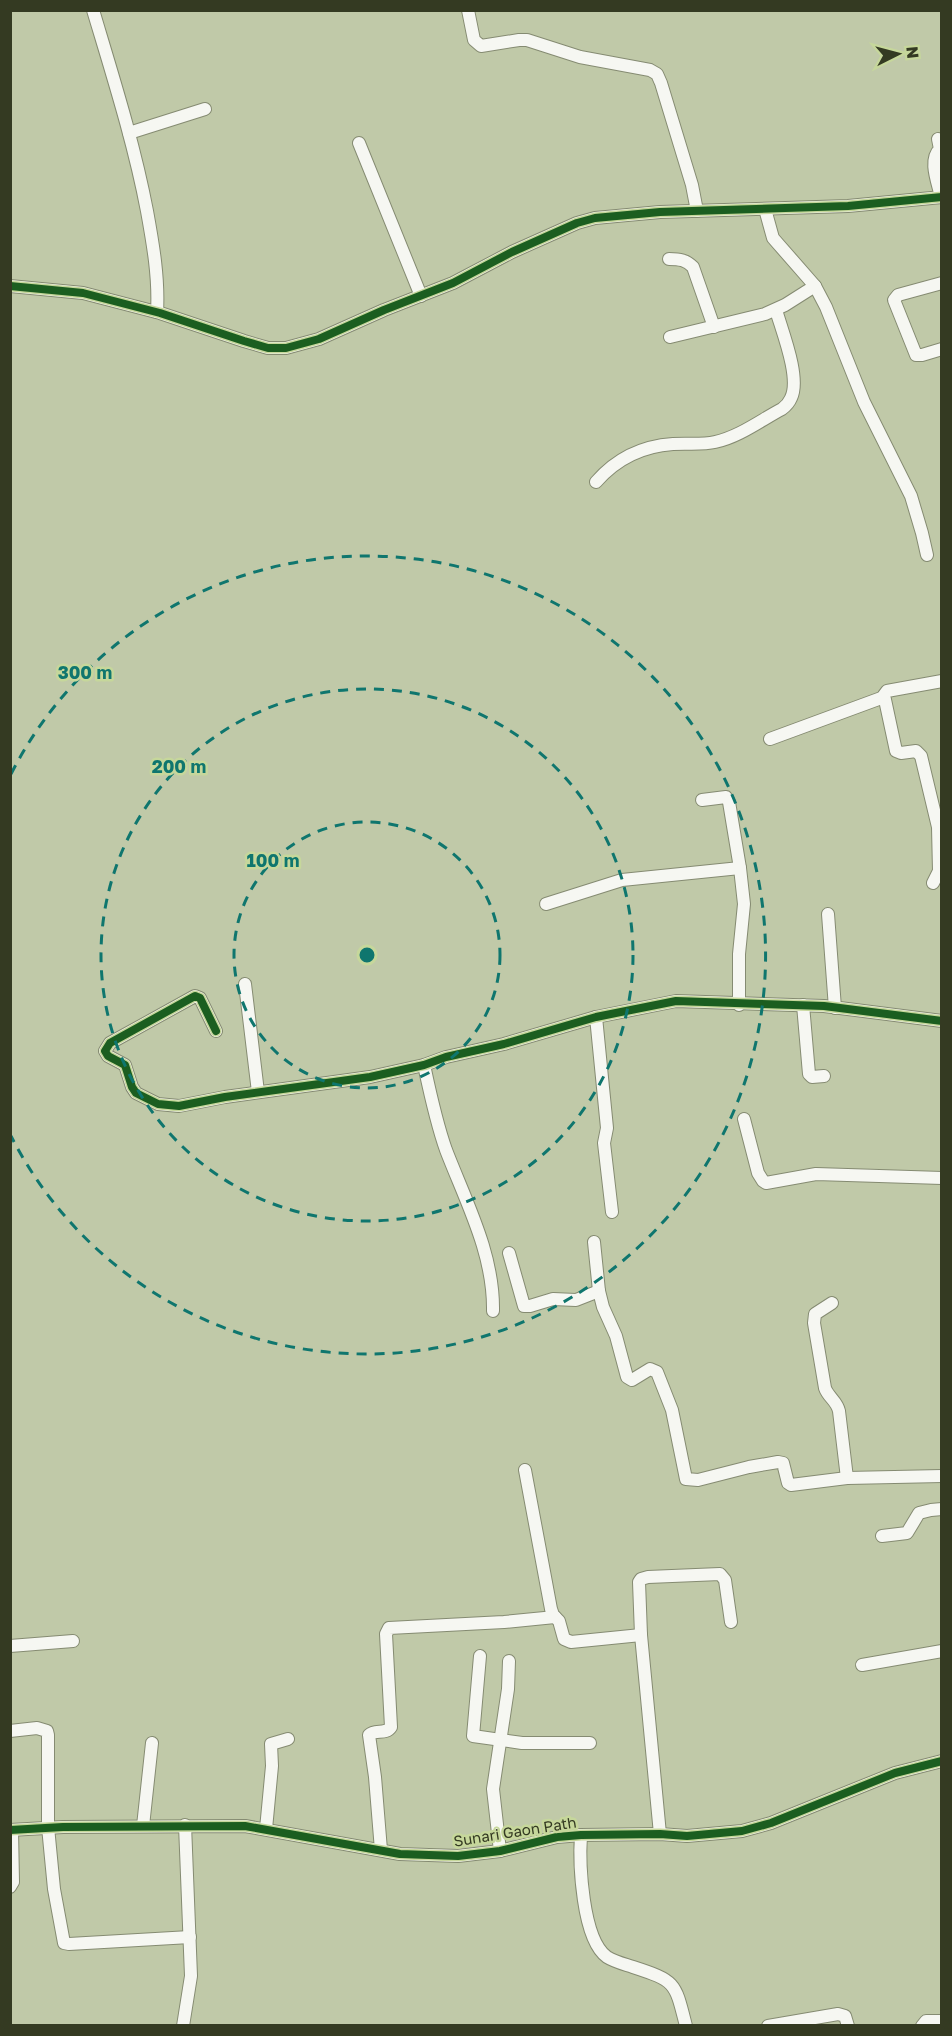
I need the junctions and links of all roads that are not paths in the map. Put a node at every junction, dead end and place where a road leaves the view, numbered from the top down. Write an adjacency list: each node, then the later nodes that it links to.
1 (93, 10): 4 (street)
2 (468, 10): 9 (street)
3 (206, 109): 4 (street)
4 (129, 133): 16 (street)
5 (938, 139): 7 (street)
6 (359, 143): 14 (street)
7 (941, 197): 8 (street)
8 (765, 209): 9 (street); 13 (street)
9 (697, 211): 14 (street)
10 (669, 259): 17 (street)
11 (942, 283): 19 (street)
12 (10, 286): 16 (street)
13 (815, 286): 15 (street); 21 (street)
14 (421, 296): 16 (street)
15 (776, 310): 17 (street); 20 (street)
16 (157, 312)
17 (714, 327): 18 (street)
18 (670, 337)
19 (942, 349)
20 (596, 482)
21 (927, 555)
22 (942, 681): 23 (street)
23 (884, 697): 24 (street); 26 (street)
24 (770, 739)
25 (702, 800): 27 (street)
26 (939, 813): 28 (street)
27 (740, 868): 29 (street); 32 (street)
28 (933, 884)
29 (546, 904)
30 (828, 914): 34 (street)
31 (245, 984): 40 (street)
32 (739, 1005): 33 (street); 35 (street)
33 (803, 1005): 34 (street); 39 (street)
34 (836, 1008): 36 (street)
35 (596, 1017): 38 (street); 43 (street)
36 (942, 1021)
37 (216, 1031): 40 (street)
38 (424, 1065): 40 (street); 48 (street)
39 (824, 1076)
40 (258, 1092)
41 (744, 1119): 42 (street)
42 (942, 1178)
43 (612, 1212)
44 (594, 1242): 46 (street)
45 (509, 1253): 46 (street)
46 (599, 1291): 51 (street)
47 (832, 1303): 51 (street)
48 (494, 1311)
49 (525, 1470): 54 (street)
50 (942, 1476): 51 (street)
51 (847, 1478)
52 (942, 1509): 53 (street)
53 (882, 1536)
54 (555, 1617): 56 (street); 76 (street)
55 (731, 1622): 56 (street)
56 (641, 1635): 74 (street)
57 (73, 1641): 58 (street)
58 (10, 1646)
59 (942, 1651): 62 (street)
60 (480, 1656): 65 (street)
61 (508, 1661): 65 (street)
62 (862, 1665)
63 (10, 1731): 71 (street)
64 (288, 1739): 72 (street)
65 (500, 1740): 67 (street); 77 (street)
66 (152, 1743): 69 (street)
67 (590, 1743)
68 (942, 1761): 74 (street, Sunari Gaon Path)
69 (143, 1826): 70 (street, Sunari Gaon Path); 71 (street, Sunari Gaon Path)
70 (185, 1826): 72 (street, Sunari Gaon Path); 79 (street)
71 (48, 1827): 73 (street, Sunari Gaon Path); 79 (street)
72 (266, 1829): 76 (street, Sunari Gaon Path)
73 (11, 1830): 78 (street)
74 (660, 1834): 75 (street, Sunari Gaon Path)
75 (581, 1835): 77 (street, Sunari Gaon Path); 82 (street)
76 (381, 1850): 77 (street, Sunari Gaon Path)
77 (500, 1851)
78 (10, 1887)
79 (190, 1937): 81 (street)
80 (942, 2020): 85 (street)
81 (183, 2025)
82 (686, 2025)
83 (768, 2025): 84 (street)
84 (848, 2025)
85 (922, 2025)

